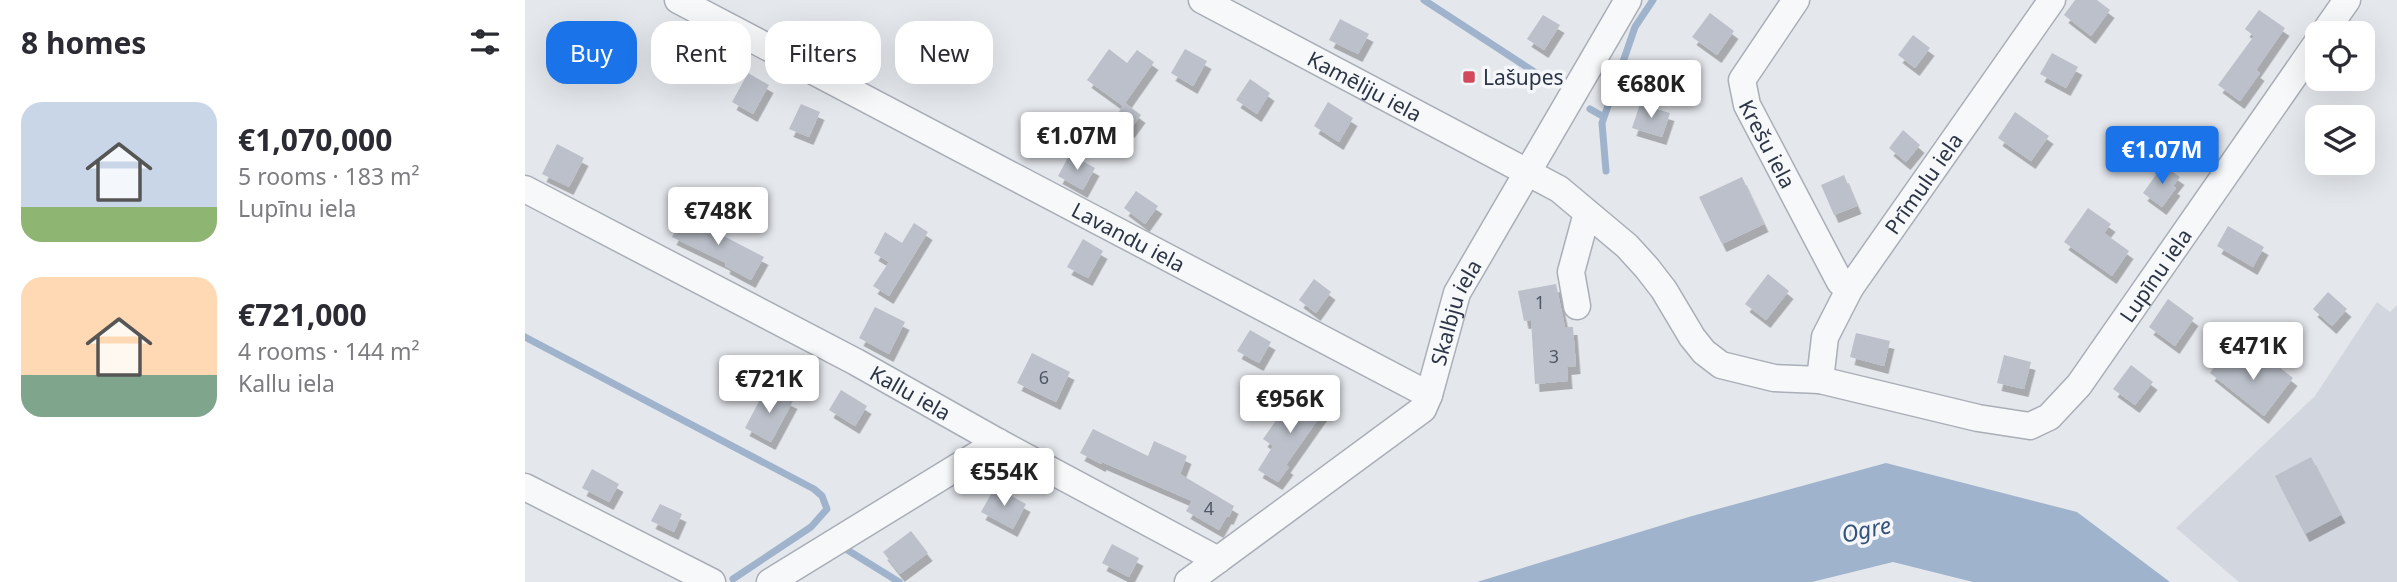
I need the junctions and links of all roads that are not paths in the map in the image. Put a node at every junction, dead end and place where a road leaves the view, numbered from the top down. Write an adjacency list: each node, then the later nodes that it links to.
1 (678, 0): 15 (street, Lavandu iela)
2 (1202, 0): 9 (street, Kamēliju iela)
3 (1628, 0): 9 (street, Skalbju iela)
4 (1796, 0): 12 (street, Krešu iela)
5 (2052, 0): 12 (street, Prīmulu iela)
6 (2347, 0): 7 (street)
7 (2332, 21)
8 (2305, 60): 16 (street, Lupīnu iela)
9 (1527, 170): 11 (street, Kamēliju iela); 15 (street, Skalbju iela)
10 (525, 189): 17 (street, Kallu iela)
11 (1587, 213): 13 (street); 14 (street, Kamēliju iela)
12 (1850, 288): 14 (street, Prīmulu iela)
13 (1577, 306)
14 (1820, 380): 16 (street, Kamēliju iela)
15 (1429, 395): 19 (street, Skalbju iela)
16 (2029, 426)
17 (998, 442): 19 (street, Kallu iela); 21 (street)
18 (525, 487): 20 (street)
19 (1218, 560): 22 (street, Skalbju iela)
20 (712, 582)
21 (770, 582)
22 (1188, 582)

